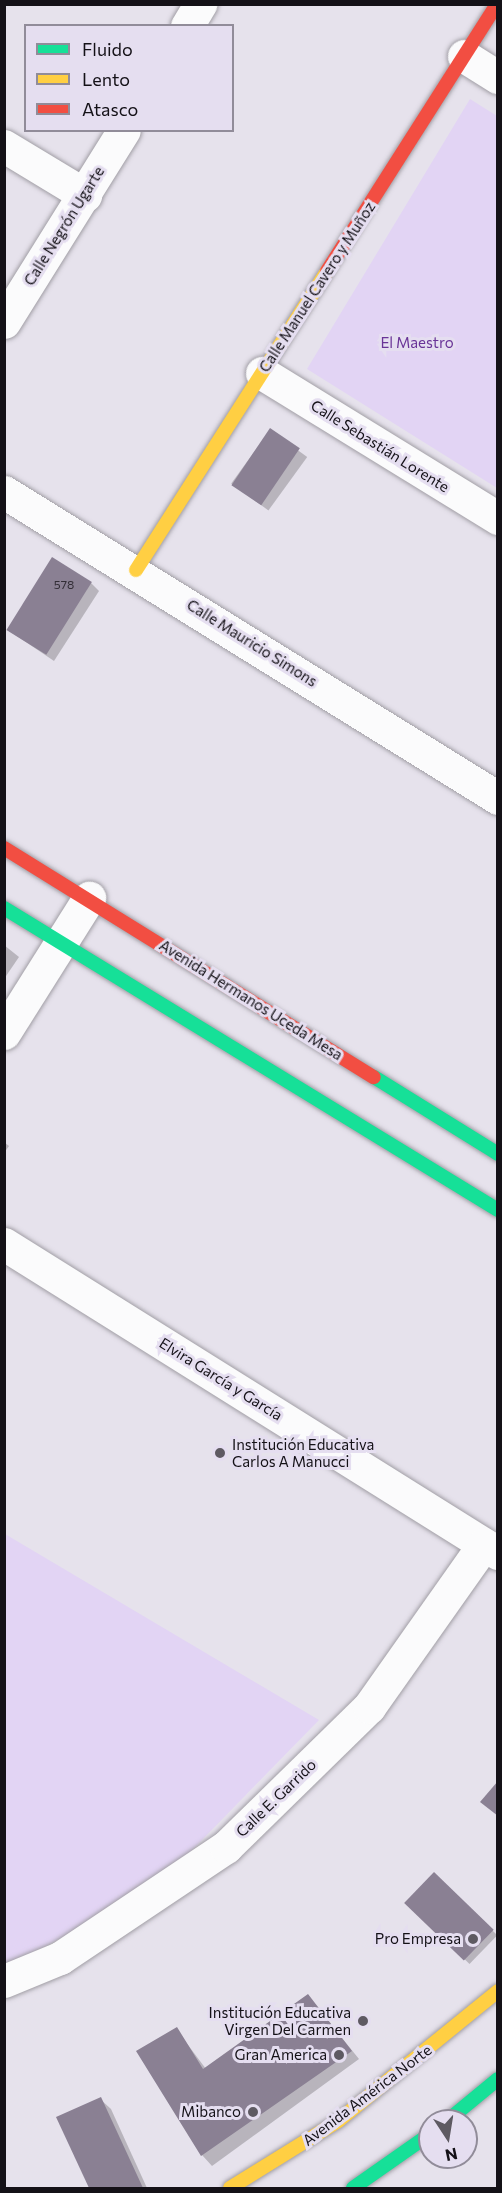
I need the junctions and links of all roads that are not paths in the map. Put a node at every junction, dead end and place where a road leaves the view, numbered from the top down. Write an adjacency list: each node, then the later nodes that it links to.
1 (200, 4): 3 (street)
2 (497, 4): 4 (street, Calle Manuel Cavero y Muñoz)
3 (188, 24)
4 (464, 56): 5 (street); 10 (street, Calle Manuel Cavero y Muñoz)
5 (498, 78)
6 (123, 132): 8 (street, Calle Negrón Ugarte)
7 (4, 146): 8 (street)
8 (85, 195): 9 (street, Calle Negrón Ugarte)
9 (4, 322)
10 (262, 373): 12 (street, Calle Sebastián Lorente); 13 (street, Calle Manuel Cavero y Muñoz)
11 (4, 492): 13 (street, Calle Mauricio Simons)
12 (498, 518)
13 (136, 570): 14 (street, Calle Mauricio Simons)
14 (498, 798)
15 (4, 848): 16 (street, Avenida Hermanos Uceda Mesa)
16 (89, 898): 18 (street); 20 (street, Avenida Hermanos Uceda Mesa)
17 (4, 908): 18 (street)
18 (60, 943): 19 (street); 21 (street)
19 (4, 1033)
20 (498, 1154)
21 (498, 1210)
22 (4, 1244): 23 (street, Elvira García y García)
23 (491, 1548): 24 (street, Calle E. Garrido)
24 (4, 1981)
25 (498, 1991): 29 (street, Avenida América Norte)
26 (498, 2079): 27 (street)
27 (462, 2109)
28 (418, 2142): 30 (street)
29 (230, 2188)
30 (353, 2188)

